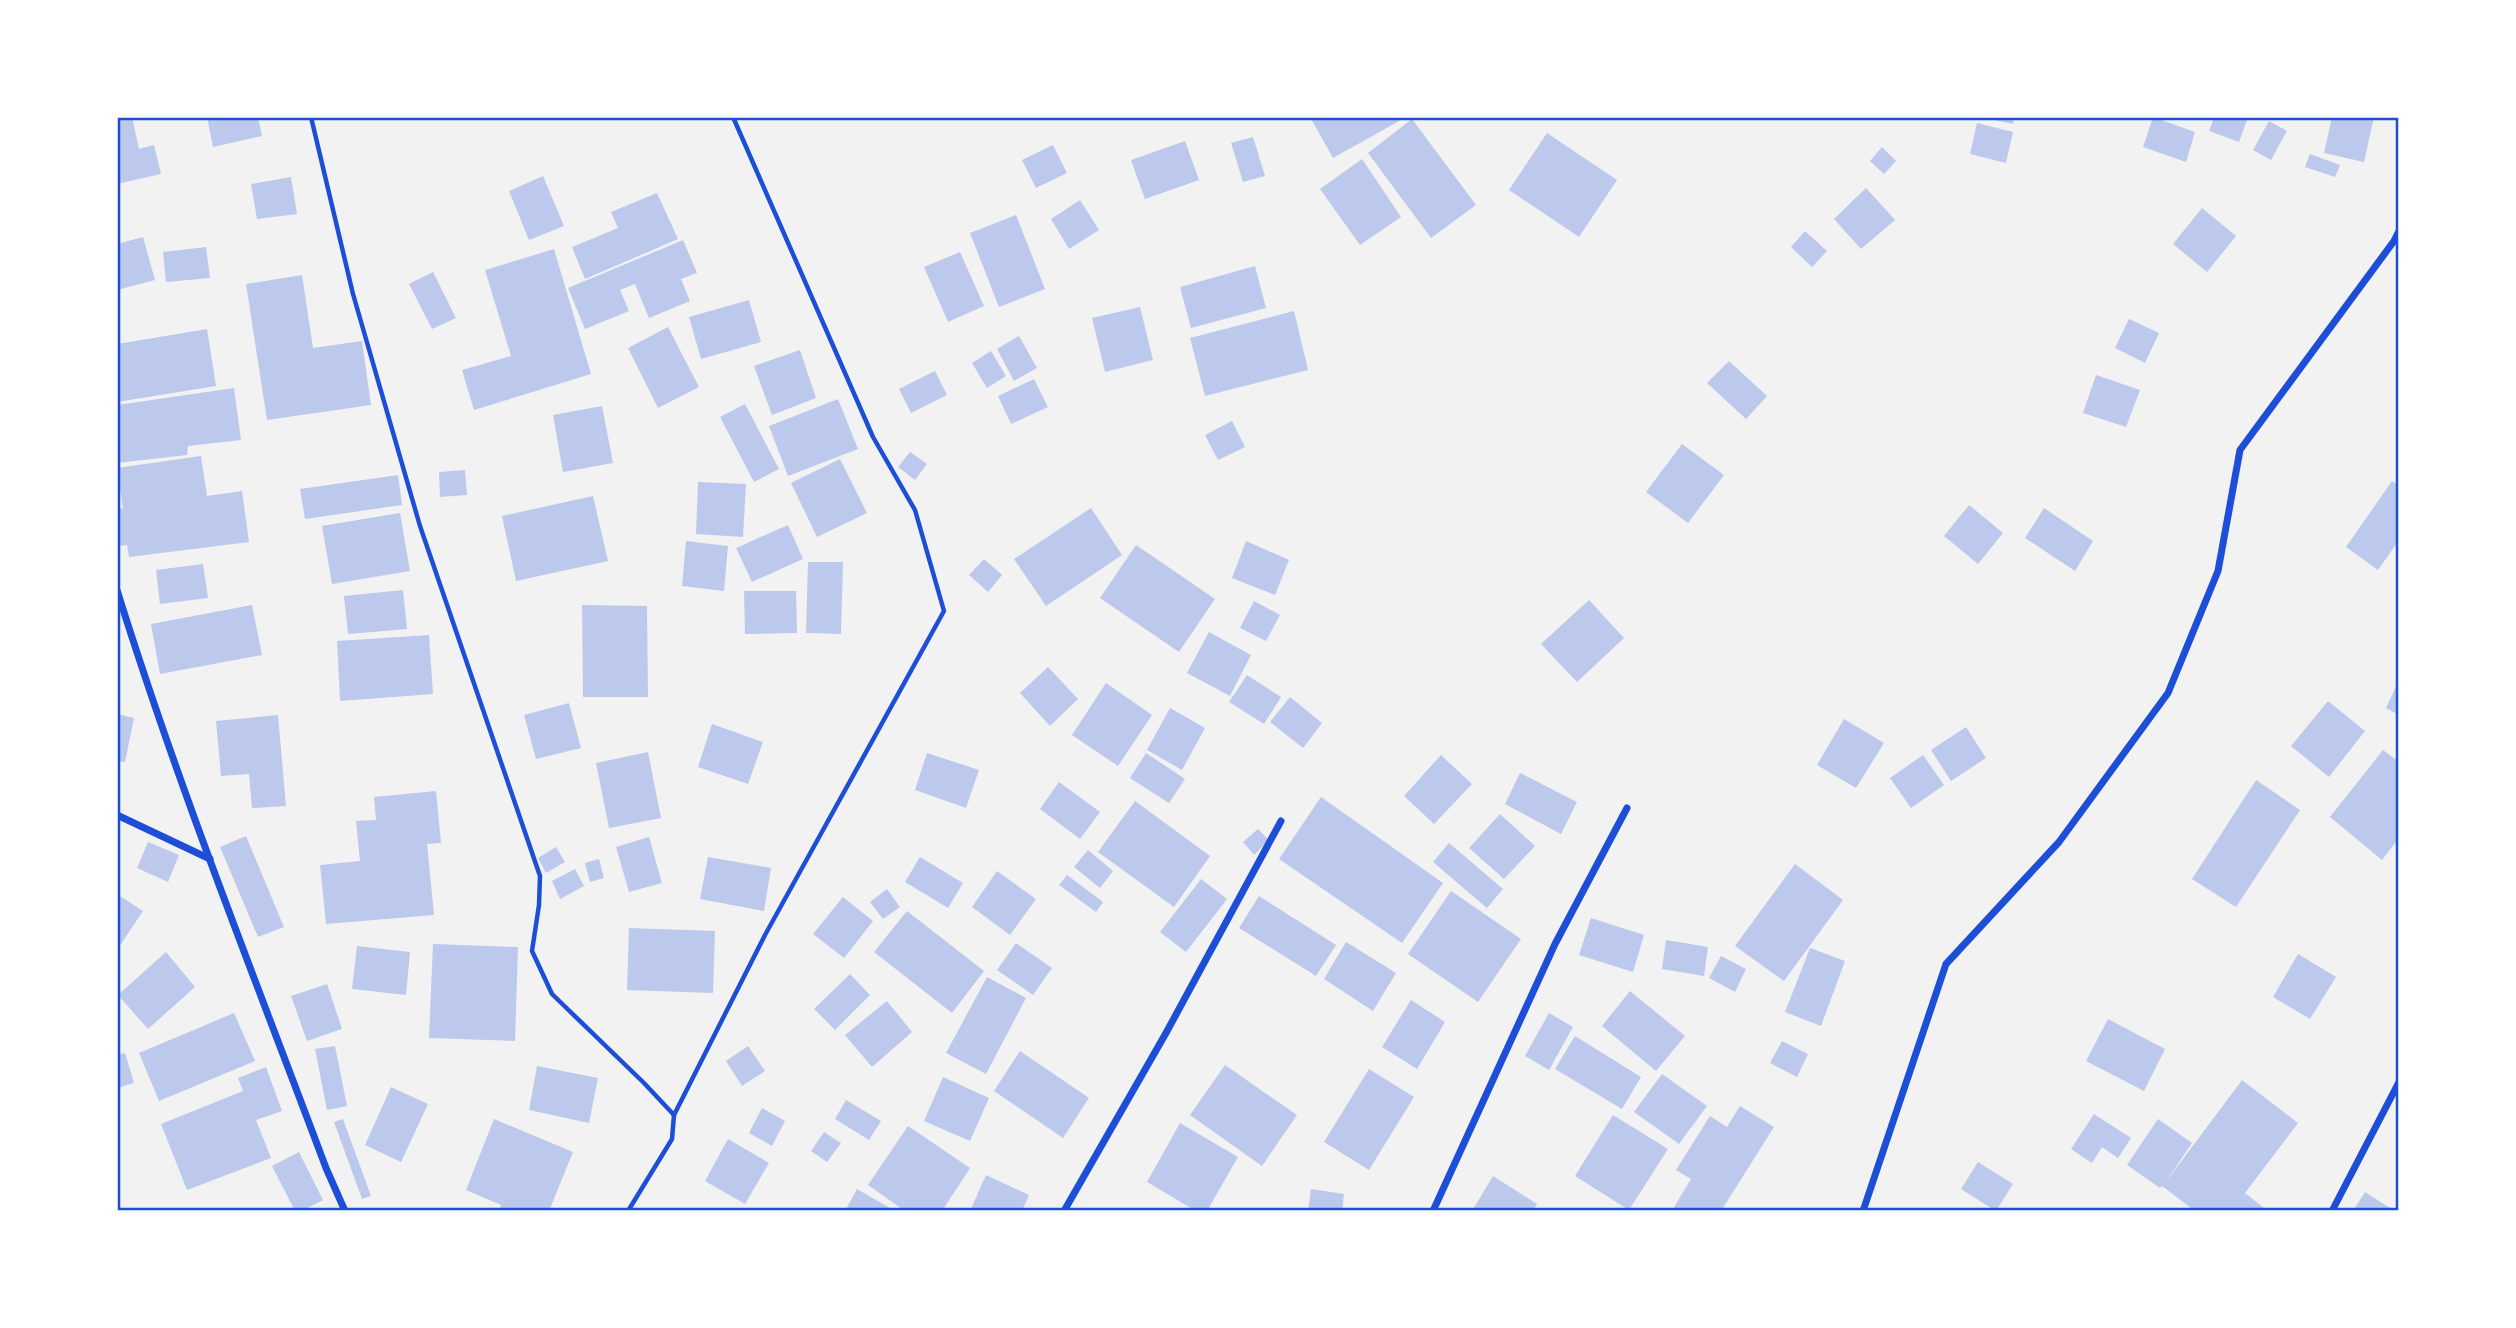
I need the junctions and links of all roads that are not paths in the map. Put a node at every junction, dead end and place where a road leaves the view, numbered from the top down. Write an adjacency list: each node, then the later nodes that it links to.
1 (2399, 231): 11 (street)
2 (117, 590): 6 (street)
3 (1627, 808): 10 (street)
4 (117, 815): 6 (street)
5 (1281, 821): 9 (street)
6 (210, 859): 8 (street)
7 (2399, 1082): 12 (street)
8 (345, 1211)
9 (1064, 1211)
10 (1433, 1211)
11 (1863, 1211)
12 (2332, 1211)

